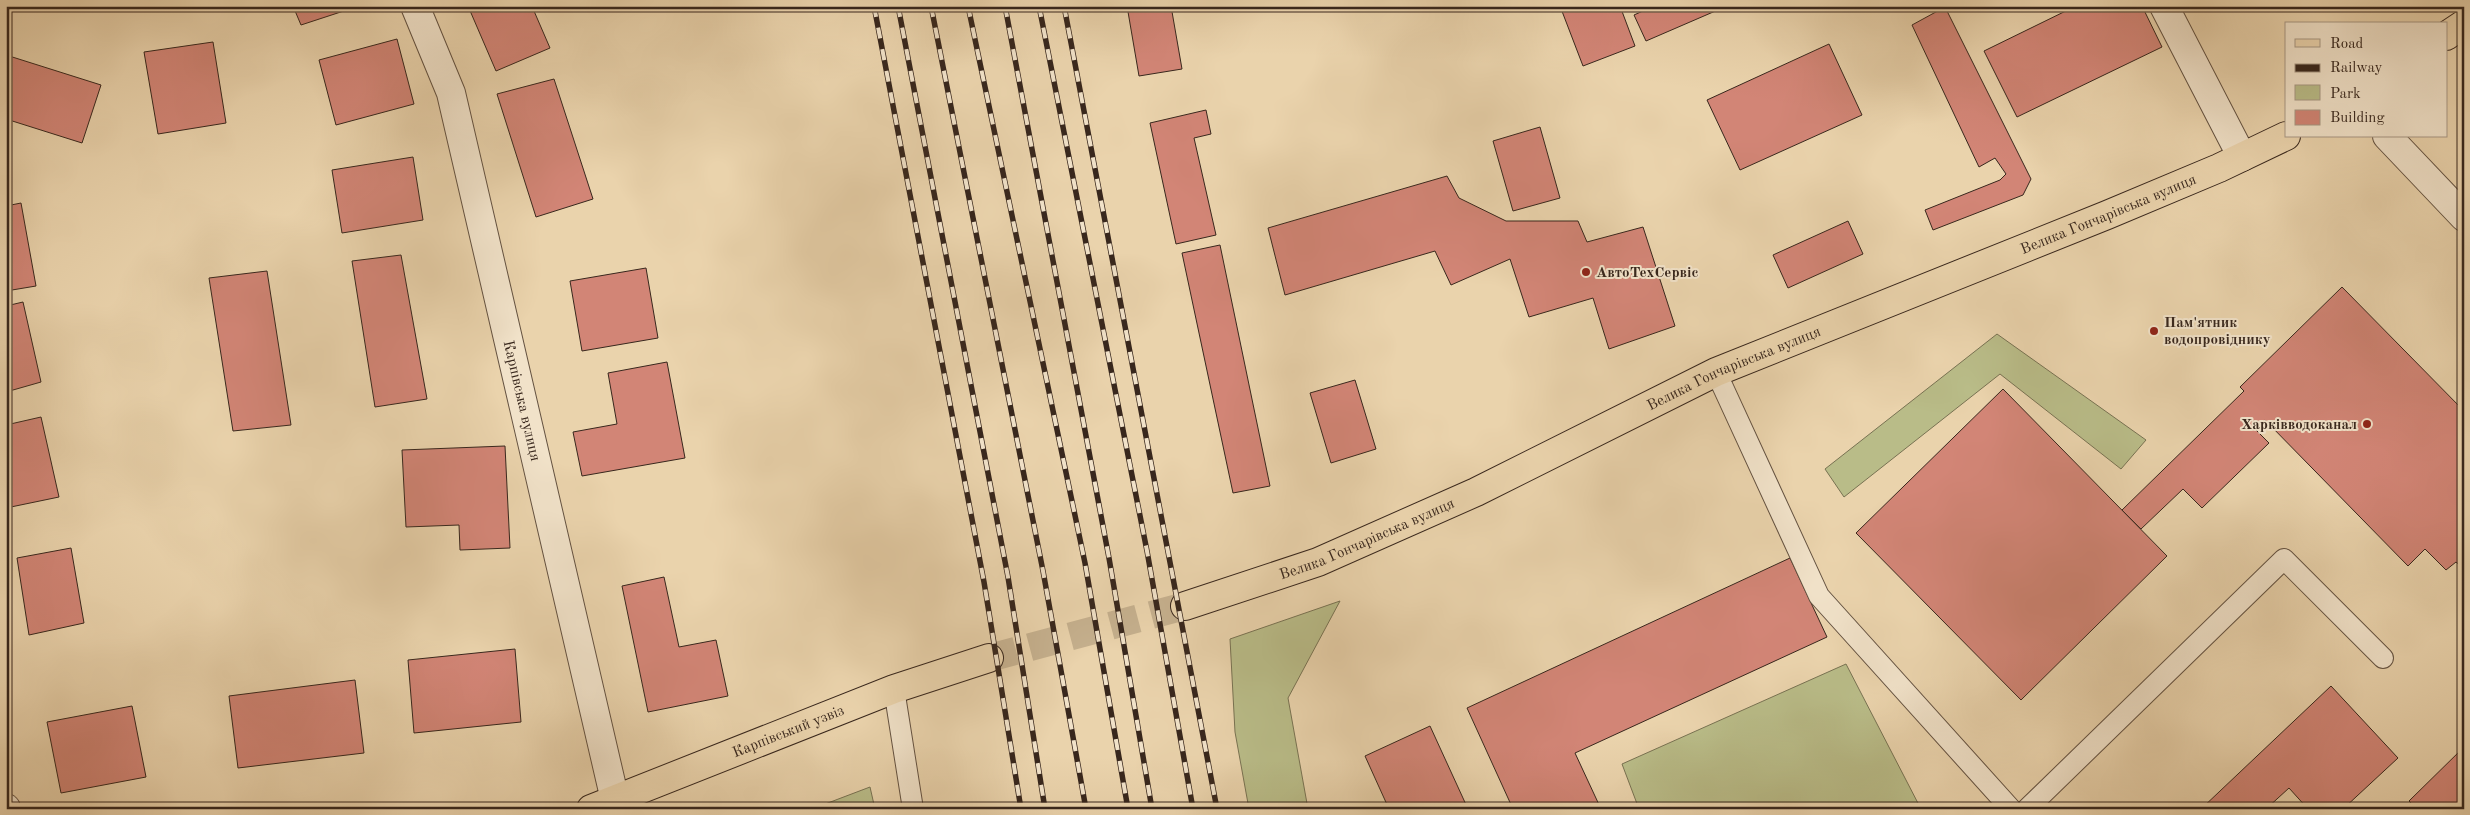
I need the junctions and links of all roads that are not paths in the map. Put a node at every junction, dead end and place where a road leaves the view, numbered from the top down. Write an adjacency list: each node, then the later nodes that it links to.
1 (415, 6): 14 (street, Карпівська вулиця)
2 (2164, 6): 7 (street)
3 (2464, 24): 4 (main road)
4 (2448, 35)
5 (2285, 136): 7 (main road, Велика Гончарівська вулиця)
6 (2389, 138): 8 (street)
7 (2242, 157): 9 (main road, Велика Гончарівська вулиця)
8 (2464, 217)
9 (1716, 372): 10 (main road, Велика Гончарівська вулиця); 16 (lane)
10 (1185, 606)
11 (989, 658): 13 (main road, Карпівський узвіз)
12 (2383, 658): 17 (lane)
13 (894, 689): 14 (main road, Карпівський узвіз); 15 (lane)
14 (603, 804)
15 (913, 809)
16 (2011, 809)
17 (2027, 809)

